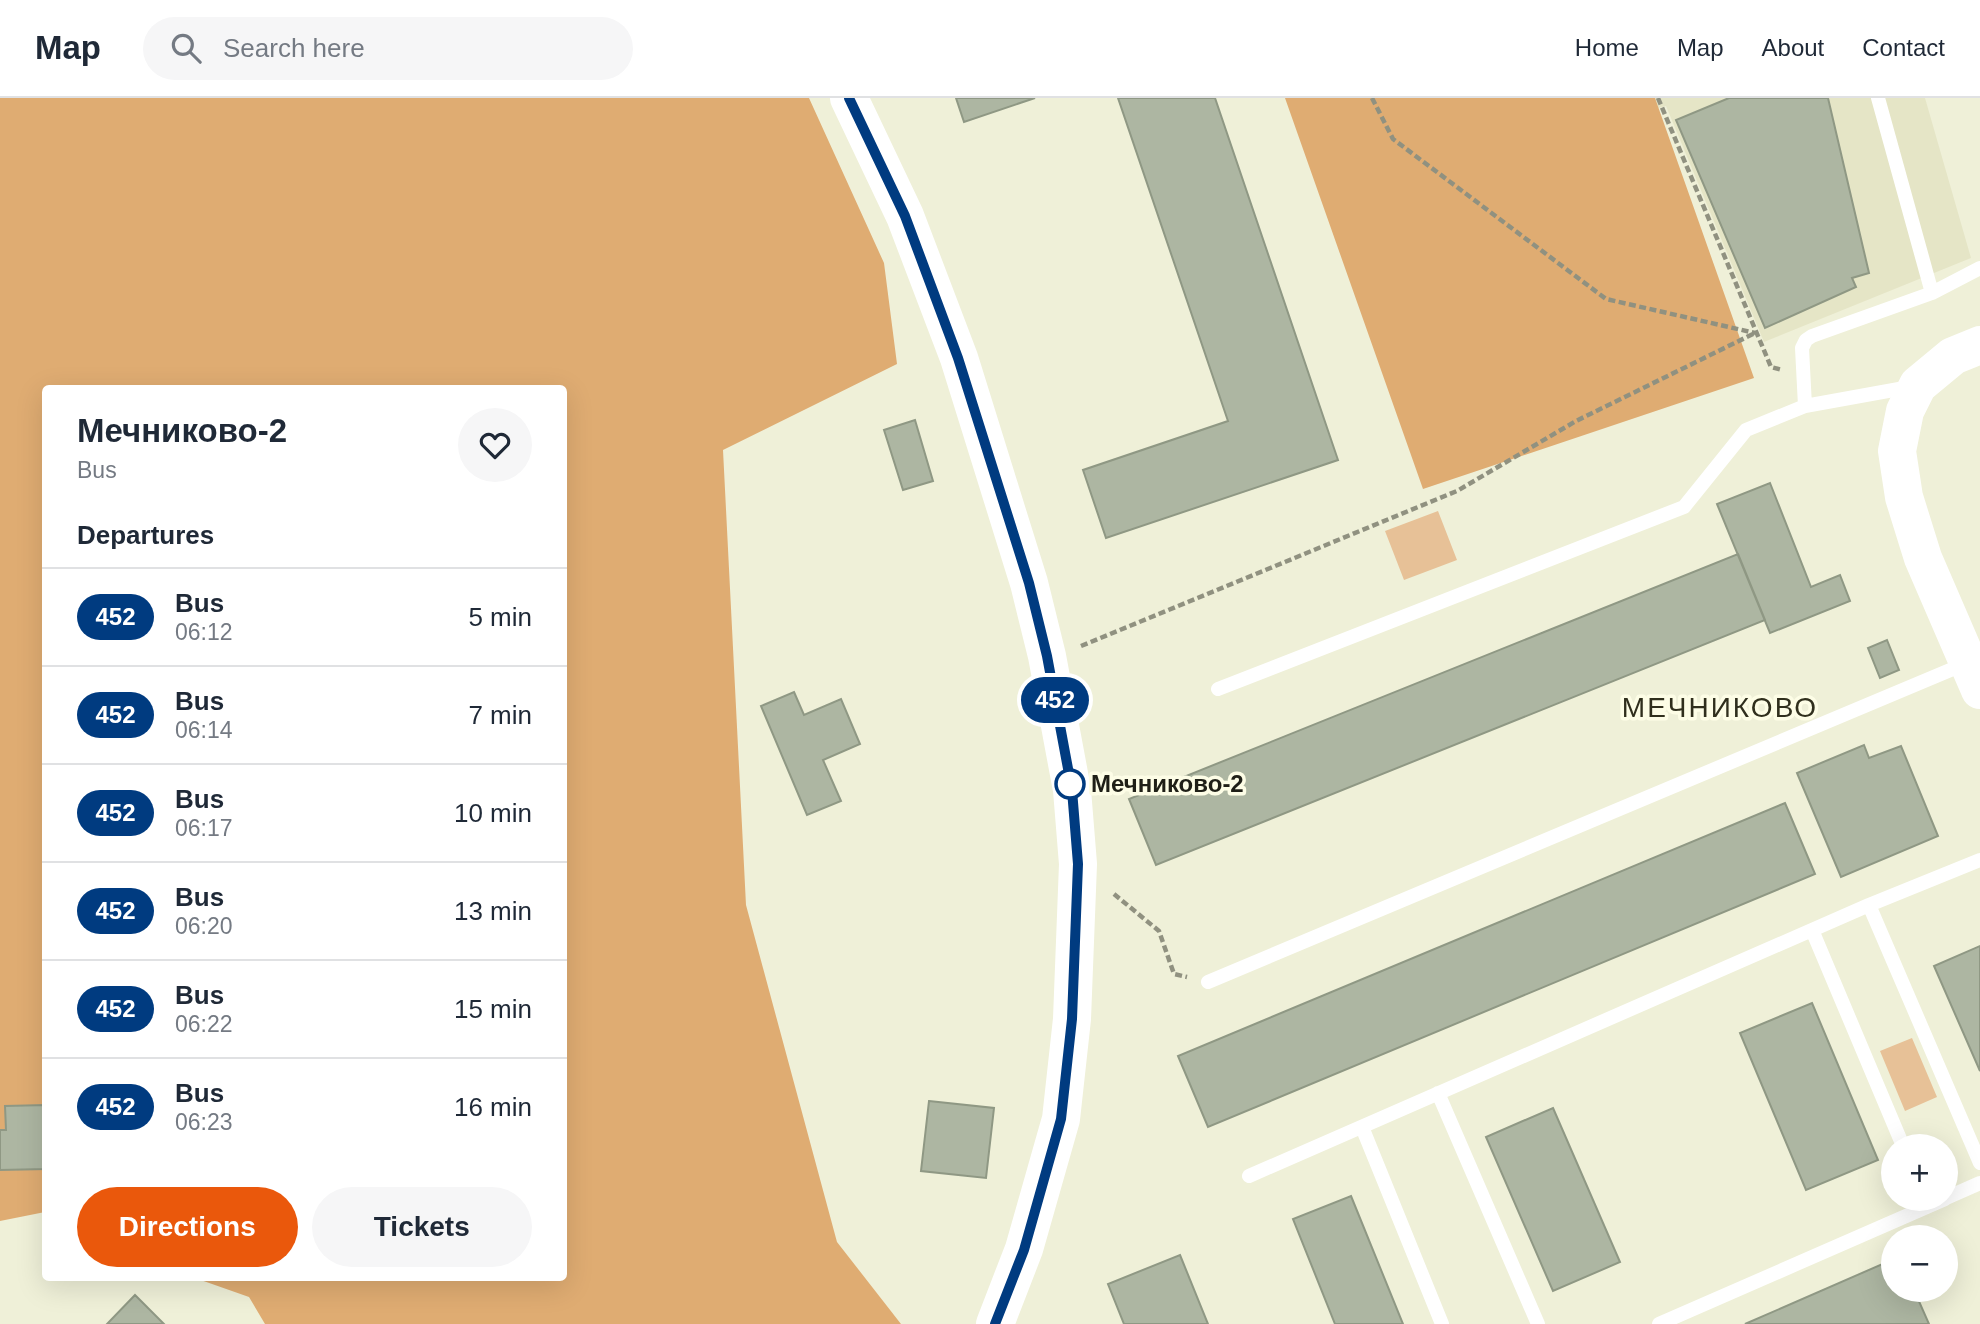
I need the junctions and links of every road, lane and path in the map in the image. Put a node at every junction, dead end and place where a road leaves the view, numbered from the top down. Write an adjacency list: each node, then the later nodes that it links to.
1 (849, 98): 16 (main road)
2 (1372, 98): 7 (path)
3 (1658, 98): 7 (path)
4 (1878, 98): 6 (lane)
5 (1980, 268): 6 (lane)
6 (1932, 293): 9 (lane)
7 (1755, 333): 9 (path); 12 (path)
8 (1980, 345): 10 (main road)
9 (1804, 372): 11 (lane)
10 (1918, 385): 11 (lane); 13 (main road)
11 (1805, 407): 14 (lane)
12 (1077, 648)
13 (1974, 676): 20 (lane)
14 (1218, 689)
15 (1980, 860): 17 (lane)
16 (1078, 864): 19 (path); 29 (main road)
17 (1869, 905): 18 (lane); 24 (lane)
18 (1812, 930): 21 (lane); 23 (lane)
19 (1174, 974)
20 (1208, 982)
21 (1438, 1093): 22 (lane); 31 (lane)
22 (1362, 1127): 25 (lane); 30 (lane)
23 (1898, 1134)
24 (1980, 1163)
25 (1249, 1176)
26 (1980, 1183): 27 (lane)
27 (1958, 1192)
28 (1907, 1211): 32 (lane)
29 (995, 1324)
30 (1442, 1324)
31 (1538, 1324)
32 (1659, 1324)

